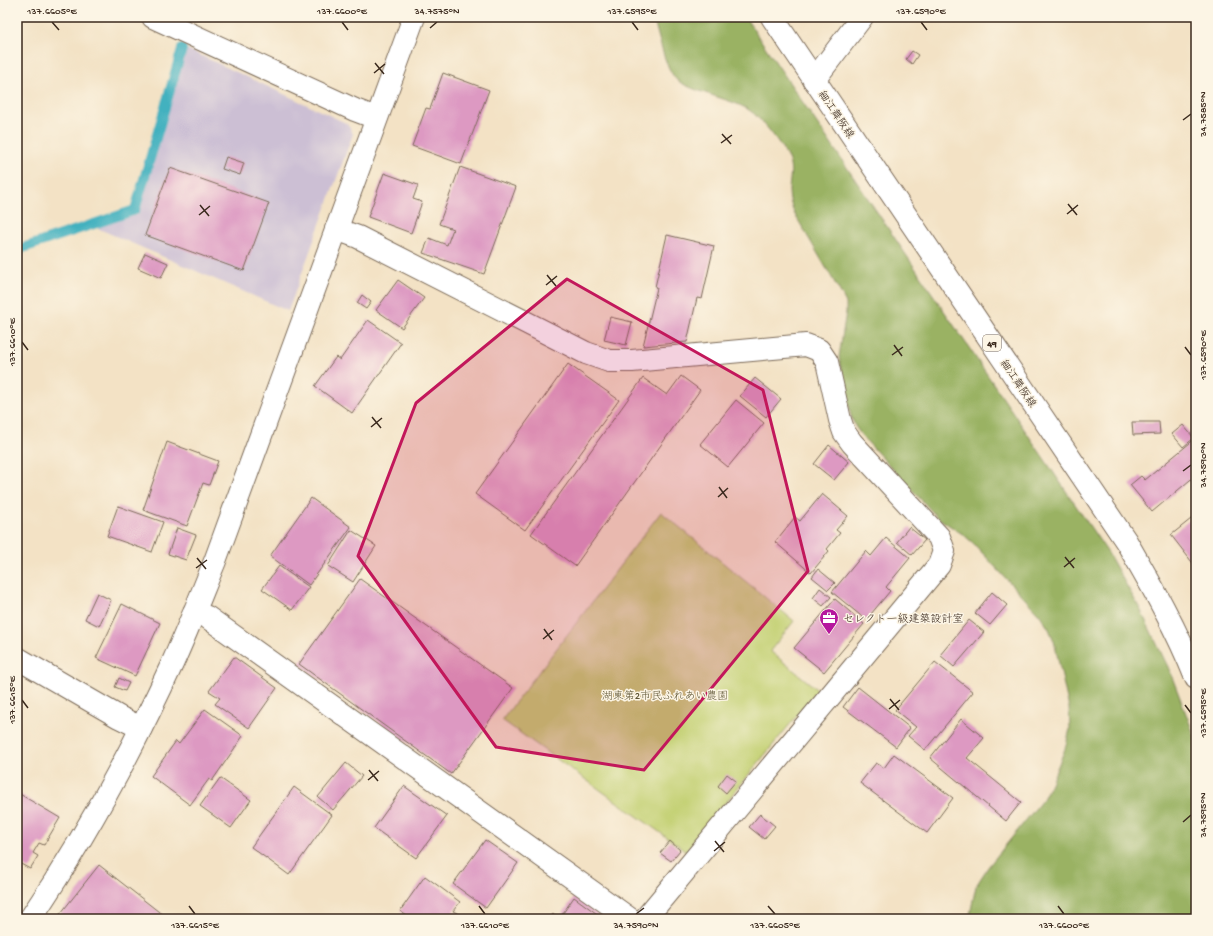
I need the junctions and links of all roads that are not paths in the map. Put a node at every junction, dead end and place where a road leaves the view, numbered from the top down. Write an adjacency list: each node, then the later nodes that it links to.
1 (154, 17): 6 (street)
2 (414, 17): 6 (street)
3 (772, 17): 5 (street, 細江舞阪線 / 49)
4 (862, 17): 5 (street)
5 (814, 80): 10 (street, 細江舞阪線 / 49)
6 (376, 118): 7 (street)
7 (336, 229): 8 (street); 14 (street)
8 (194, 612): 11 (street); 13 (street)
9 (17, 658): 11 (street)
10 (1196, 678)
11 (141, 728): 12 (street)
12 (30, 919)
13 (630, 919)
14 (645, 919)

